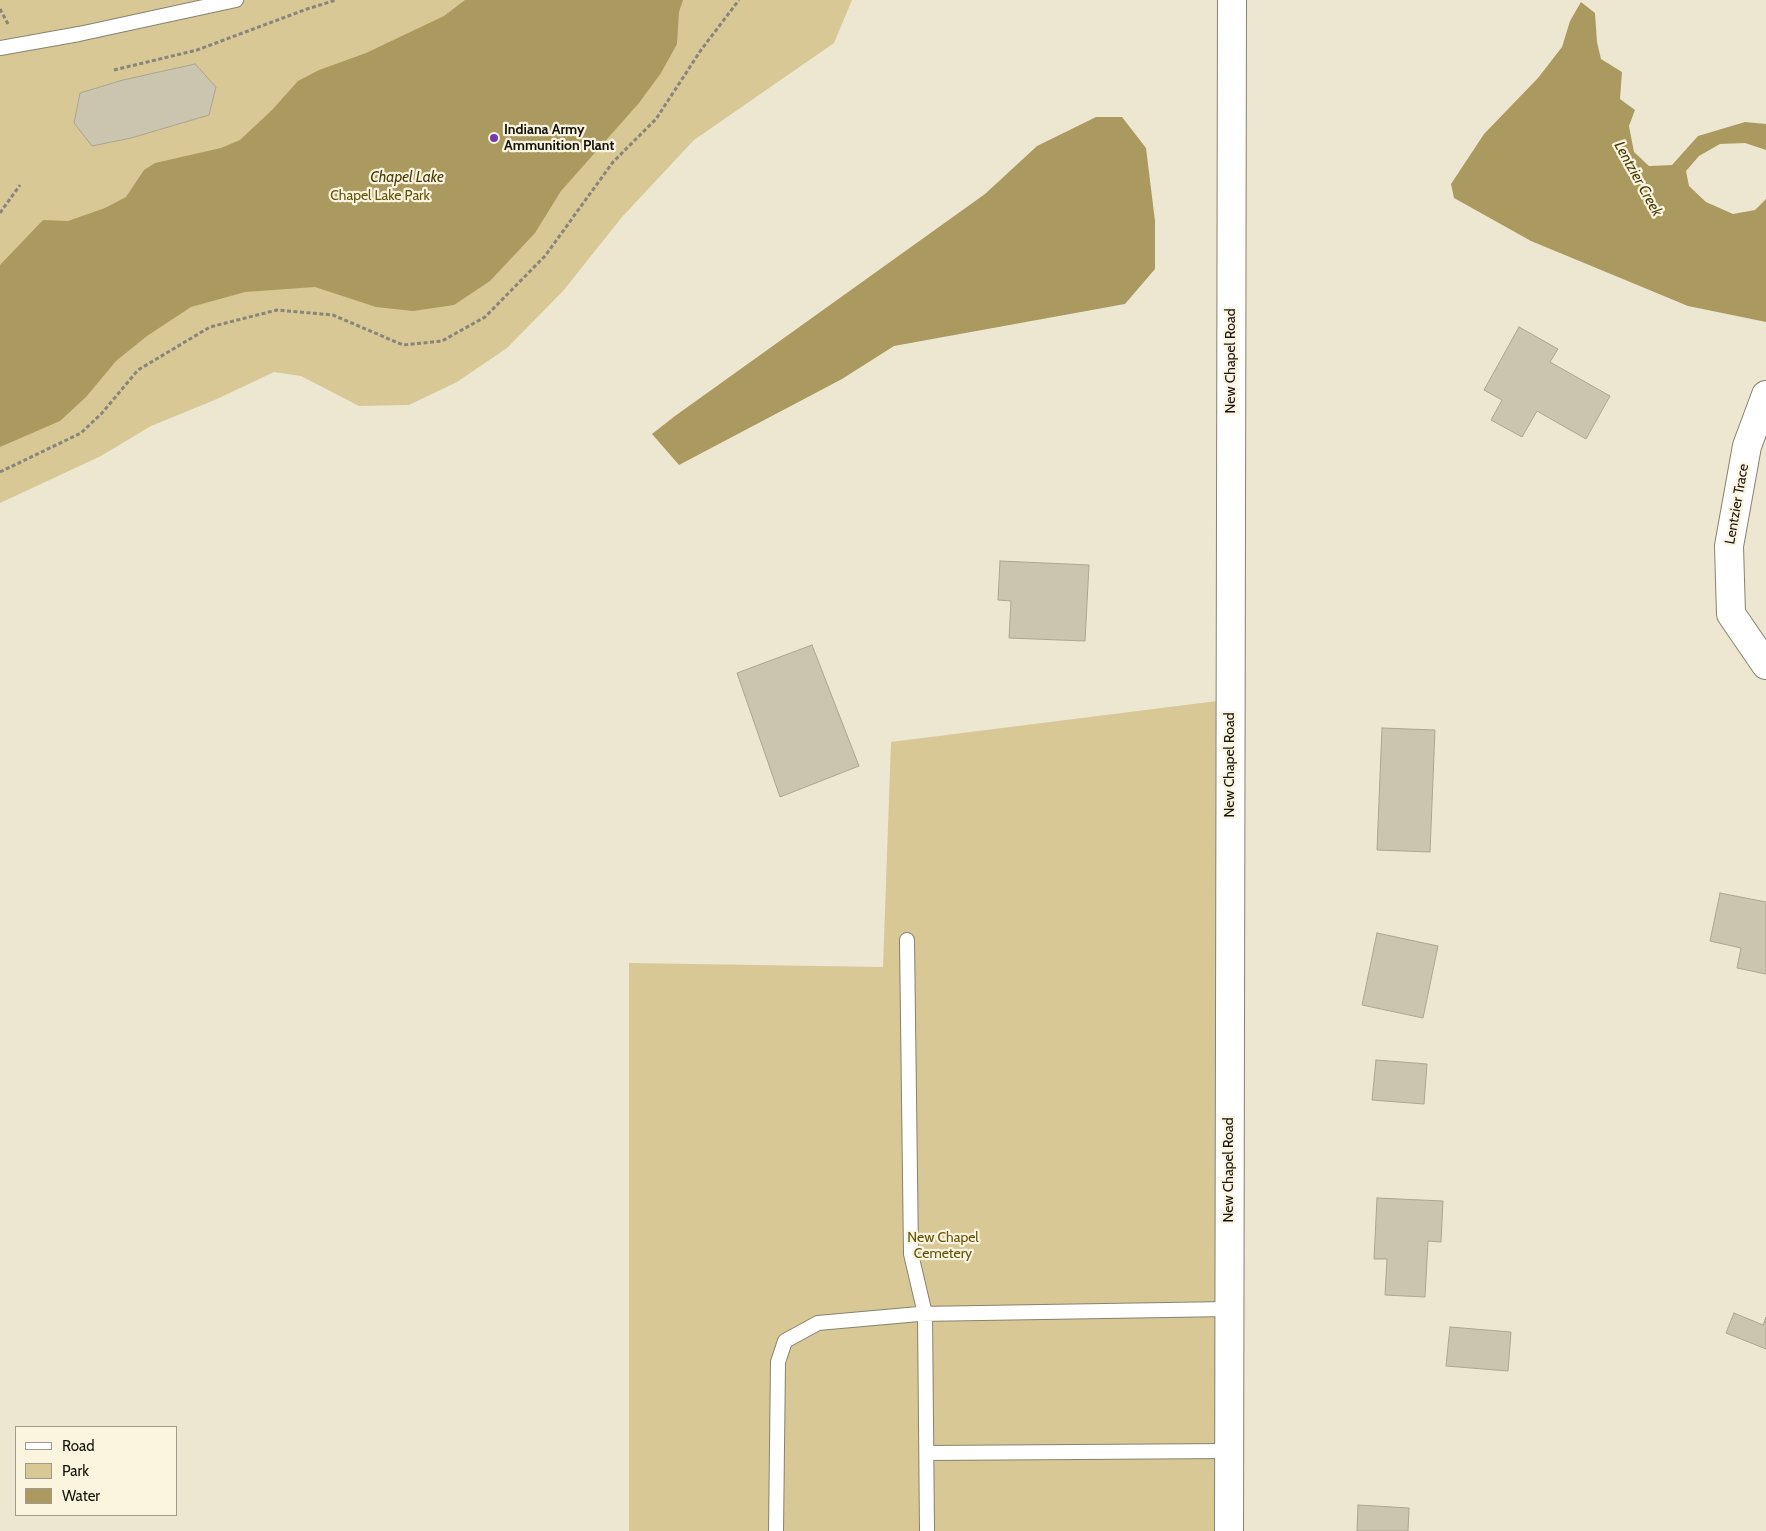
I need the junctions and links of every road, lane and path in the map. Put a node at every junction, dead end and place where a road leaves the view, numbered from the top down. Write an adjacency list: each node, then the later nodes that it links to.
1 (236, 0): 5 (lane)
2 (336, 0): 6 (path)
3 (739, 0): 10 (path)
4 (1232, 0): 13 (street, New Chapel Road)
5 (0, 48)
6 (114, 70)
7 (20, 185): 8 (path)
8 (0, 213)
9 (1766, 395): 11 (street, Lentzier Trace)
10 (0, 472)
11 (1766, 665)
12 (907, 940): 14 (lane)
13 (1229, 1309): 14 (lane); 15 (street, New Chapel Road)
14 (925, 1314): 16 (lane); 17 (lane)
15 (1229, 1451): 16 (lane); 19 (street, New Chapel Road)
16 (927, 1453): 18 (lane)
17 (776, 1531)
18 (927, 1531)
19 (1228, 1531)

